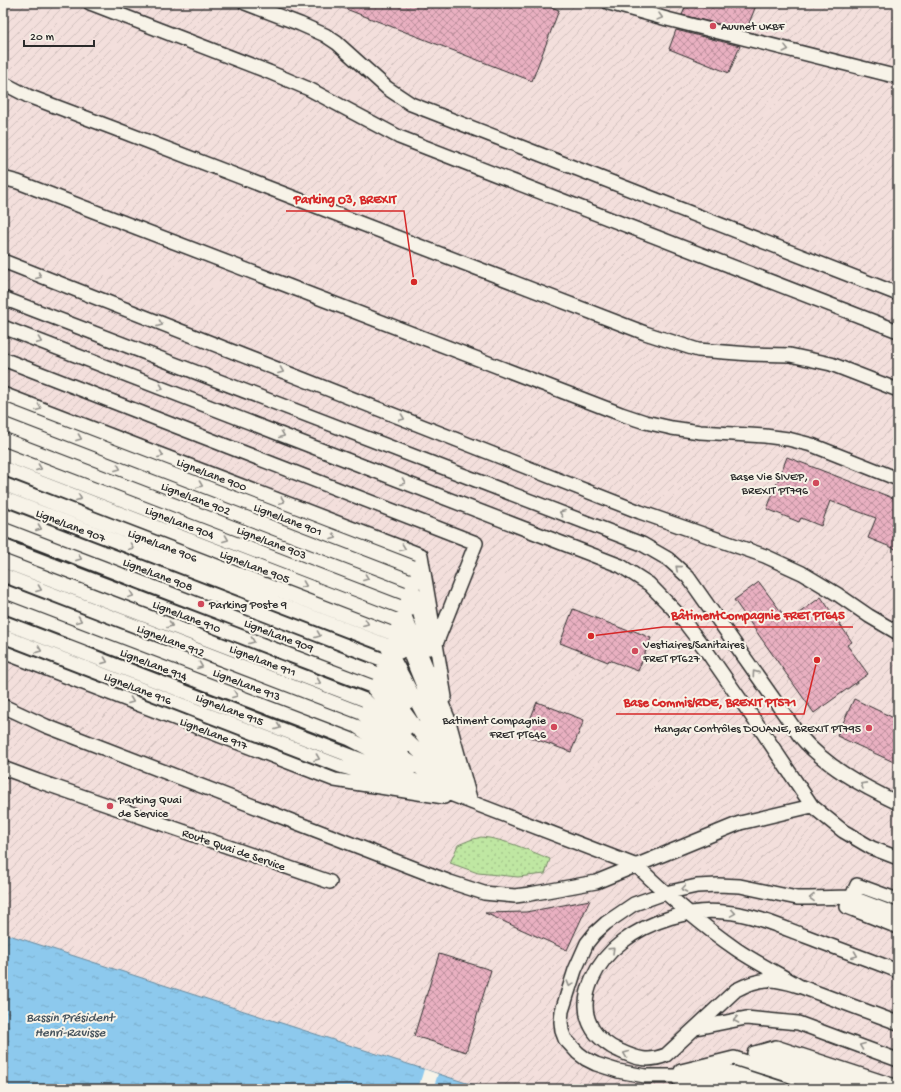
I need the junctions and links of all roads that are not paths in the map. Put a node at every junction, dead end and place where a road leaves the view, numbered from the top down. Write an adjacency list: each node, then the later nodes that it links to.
1 (90, 3): 13 (lane)
2 (245, 3): 10 (lane)
3 (609, 3): 4 (lane, one-way to 4)
4 (898, 77)
5 (5, 85): 15 (lane)
6 (3, 173): 8 (lane)
7 (3, 178): 8 (lane)
8 (18, 182): 22 (lane)
9 (3, 261): 33 (lane, one-way to 33)
10 (898, 294)
11 (3, 298): 43 (lane, one-way to 11)
12 (3, 327): 44 (lane, one-way to 44)
13 (898, 331)
14 (3, 359): 35 (lane)
15 (898, 390)
16 (3, 394): 35 (lane, Ligne/Lane 900, one-way to 35)
17 (3, 409): 39 (lane, Ligne/Lane 901, one-way to 39)
18 (3, 424): 39 (lane, Ligne/Lane 902, one-way to 39)
19 (3, 439): 39 (lane, Ligne/Lane 903, one-way to 39)
20 (3, 454): 39 (lane, Ligne/Lane 904, one-way to 39)
21 (3, 468): 42 (lane, Ligne/Lane 905, one-way to 42)
22 (898, 479)
23 (3, 484): 42 (lane, Ligne/Lane 906, one-way to 42)
24 (3, 498): 42 (lane, Ligne/Lane 907, one-way to 42)
25 (3, 514): 42 (lane, Ligne/Lane 908, one-way to 42)
26 (3, 529): 42 (lane, Ligne/Lane 909, one-way to 42)
27 (3, 546): 42 (lane, Ligne/Lane 910, one-way to 42)
28 (3, 561): 42 (lane, Ligne/Lane 911, one-way to 42)
29 (3, 575): 42 (lane, Ligne/Lane 912, one-way to 42)
30 (3, 590): 42 (lane, Ligne/Lane 913, one-way to 42)
31 (3, 606): 42 (lane, Ligne/Lane 914, one-way to 42)
32 (3, 622): 42 (lane, Ligne/Lane 915, one-way to 42)
33 (898, 633)
34 (3, 636): 42 (lane, Ligne/Lane 916, one-way to 42)
35 (436, 644): 39 (lane)
36 (3, 652): 42 (lane, Ligne/Lane 917, one-way to 42)
37 (3, 706): 40 (lane)
38 (3, 714): 40 (lane)
39 (448, 718): 42 (lane)
40 (46, 726): 46 (lane)
41 (3, 768): 47 (lane, Route Quai de Service)
42 (471, 802): 46 (lane)
43 (898, 803)
44 (812, 806): 45 (lane); 46 (lane)
45 (898, 858)
46 (637, 866): 48 (lane)
47 (330, 882)
48 (665, 893): 49 (lane, one-way to 48); 51 (lane); 62 (lane, one-way to 62)
49 (852, 896): 50 (lane); 52 (lane); 53 (lane)
50 (898, 900)
51 (689, 913): 54 (lane, one-way to 54); 55 (lane); 59 (lane, one-way to 51)
52 (898, 914)
53 (898, 927)
54 (898, 971)
55 (799, 986): 56 (lane); 57 (lane)
56 (898, 1023)
57 (696, 1028): 59 (lane); 61 (lane, one-way to 57)
58 (755, 1053): 60 (lane); 64 (lane); 69 (lane)
59 (658, 1058): 62 (lane)
60 (734, 1058): 63 (lane); 68 (lane)
61 (898, 1060)
62 (630, 1074): 63 (lane)
63 (660, 1076): 65 (lane); 66 (lane); 67 (lane)
64 (898, 1087)
65 (709, 1089)
66 (748, 1089)
67 (783, 1089)
68 (832, 1089)
69 (867, 1089)

